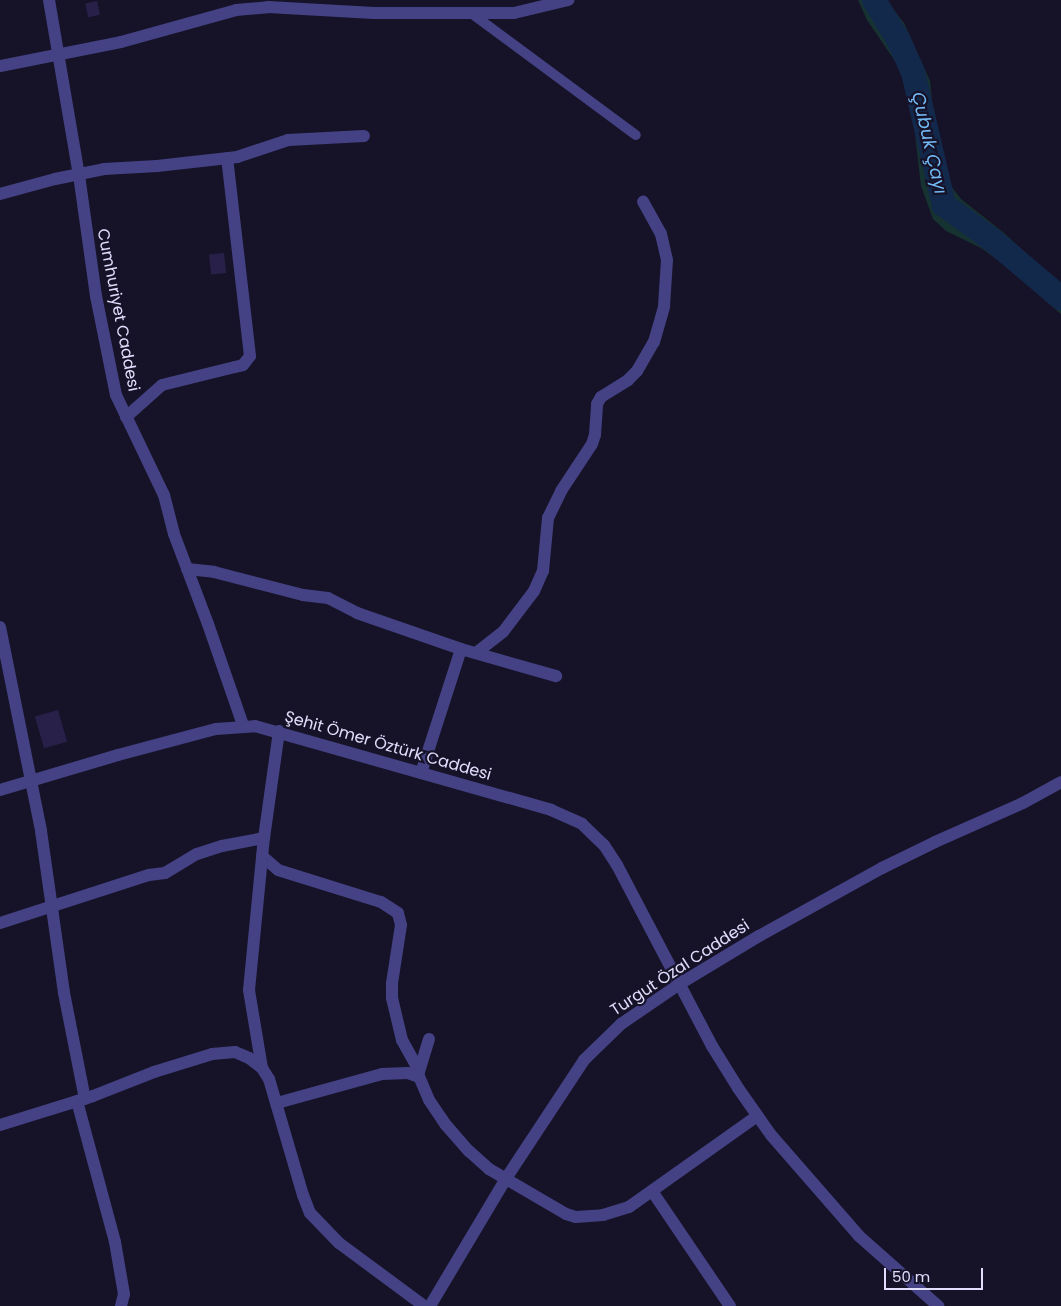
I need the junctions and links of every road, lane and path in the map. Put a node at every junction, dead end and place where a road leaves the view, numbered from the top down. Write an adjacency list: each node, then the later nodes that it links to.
1 (49, 0): 4 (street, Cumhuriyet Caddesi)
2 (568, 0): 3 (street)
3 (471, 13): 4 (street); 6 (street)
4 (59, 55): 5 (street); 9 (street, Cumhuriyet Caddesi)
5 (0, 66)
6 (636, 135)
7 (364, 136): 8 (street)
8 (227, 158): 9 (street); 12 (street)
9 (79, 175): 10 (street); 12 (street, Cumhuriyet Caddesi)
10 (0, 194)
11 (643, 202): 16 (street)
12 (126, 417): 13 (street, Cumhuriyet Caddesi)
13 (187, 570): 15 (street); 18 (street, Cumhuriyet Caddesi)
14 (0, 627): 21 (street)
15 (461, 649): 16 (street); 20 (street)
16 (476, 652): 17 (street)
17 (556, 676)
18 (243, 725): 19 (street, Şehit Ömer Öztürk Caddesi); 21 (street, Şehit Ömer Öztürk Caddesi)
19 (278, 731): 20 (street, Şehit Ömer Öztürk Caddesi); 24 (street)
20 (421, 773): 28 (street, Şehit Ömer Öztürk Caddesi)
21 (30, 781): 23 (street, Şehit Ömer Öztürk Caddesi); 26 (street)
22 (1061, 782): 28 (street, Turgut Özal Caddesi)
23 (0, 790)
24 (264, 838): 25 (street); 26 (street)
25 (262, 856): 30 (street); 31 (street)
26 (51, 905): 27 (street); 32 (street)
27 (0, 923)
28 (681, 983): 34 (street, Şehit Ömer Öztürk Caddesi); 36 (street, Turgut Özal Caddesi)
29 (429, 1039): 31 (street)
30 (262, 1068): 32 (street); 33 (street)
31 (418, 1073): 33 (street); 36 (street)
32 (81, 1100): 35 (street); 39 (street)
33 (277, 1103): 40 (street)
34 (757, 1116): 37 (street); 38 (street, Şehit Ömer Öztürk Caddesi)
35 (0, 1125)
36 (505, 1180): 37 (street); 41 (street, Turgut Özal Caddesi)
37 (652, 1191): 42 (street)
38 (932, 1304)
39 (121, 1306)
40 (424, 1306)
41 (430, 1306)
42 (730, 1306)

